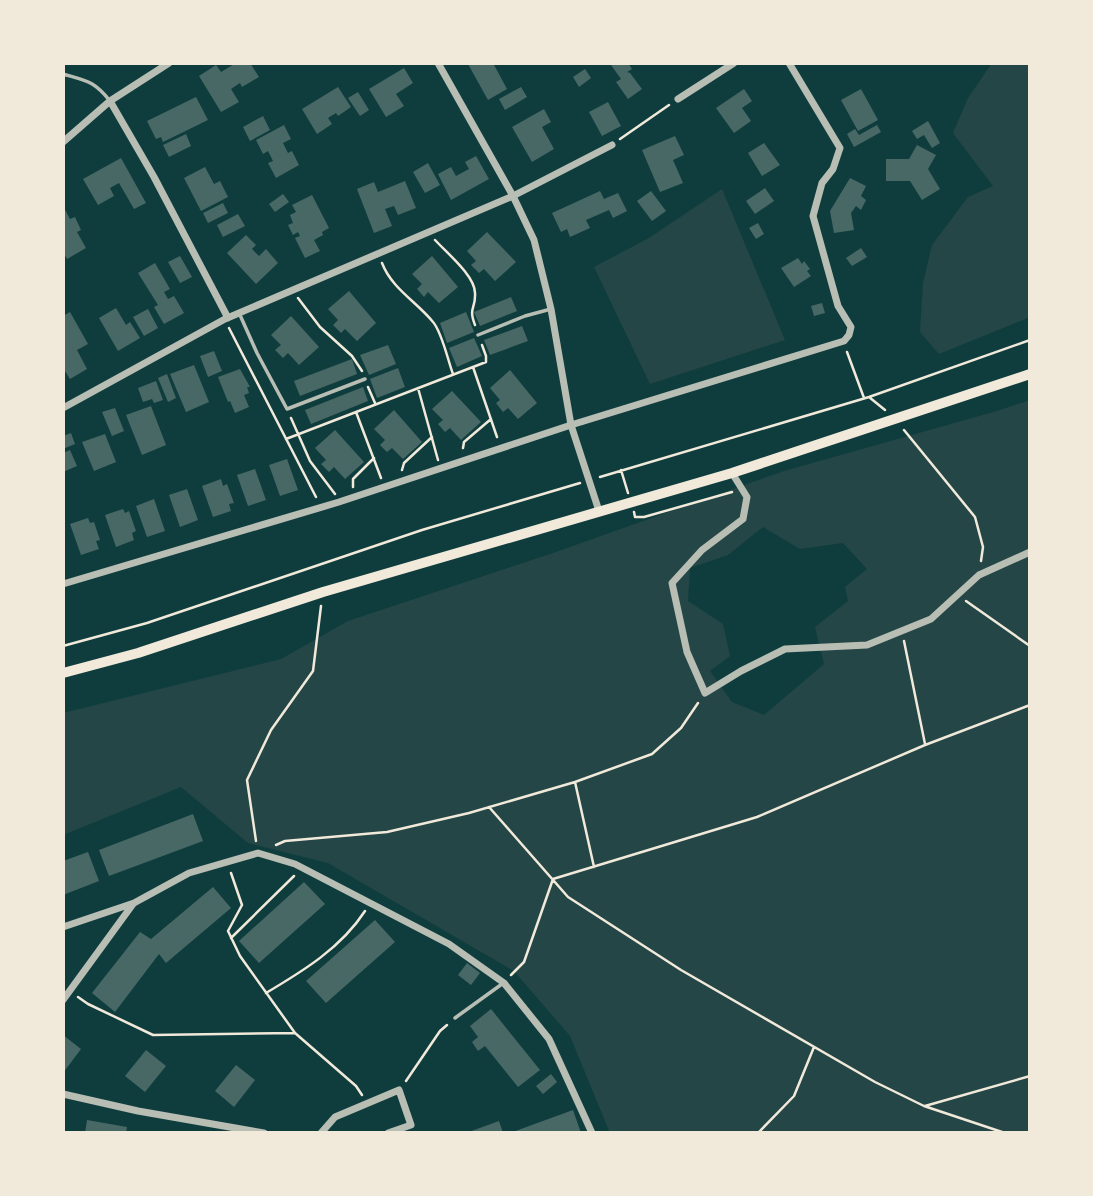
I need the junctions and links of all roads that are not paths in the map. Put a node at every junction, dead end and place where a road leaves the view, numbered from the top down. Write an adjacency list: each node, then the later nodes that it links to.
1 (169, 63): 7 (street)
2 (438, 63): 10 (street)
3 (734, 63): 6 (street)
4 (789, 63): 18 (street)
5 (63, 74): 7 (lane)
6 (678, 99)
7 (110, 101): 8 (street); 13 (street)
8 (63, 142)
9 (611, 145): 10 (street)
10 (513, 197): 11 (street); 12 (street)
11 (551, 309): 14 (lane); 18 (street)
12 (239, 313): 13 (street); 16 (lane)
13 (226, 318): 17 (street)
14 (478, 335)
15 (1030, 374): 19 (main road)
16 (365, 379)
17 (63, 408)
18 (571, 425): 20 (street); 22 (street)
19 (732, 473): 20 (main road); 21 (street)
20 (599, 511): 23 (main road)
21 (1030, 552)
22 (63, 584)
23 (63, 673)
24 (134, 902): 25 (street); 26 (street); 27 (street)
25 (63, 927)
26 (503, 983): 28 (lane); 33 (street)
27 (63, 1000)
28 (455, 1018)
29 (63, 1094): 30 (street)
30 (264, 1133)
31 (321, 1133): 32 (street)
32 (388, 1133)
33 (592, 1133)

